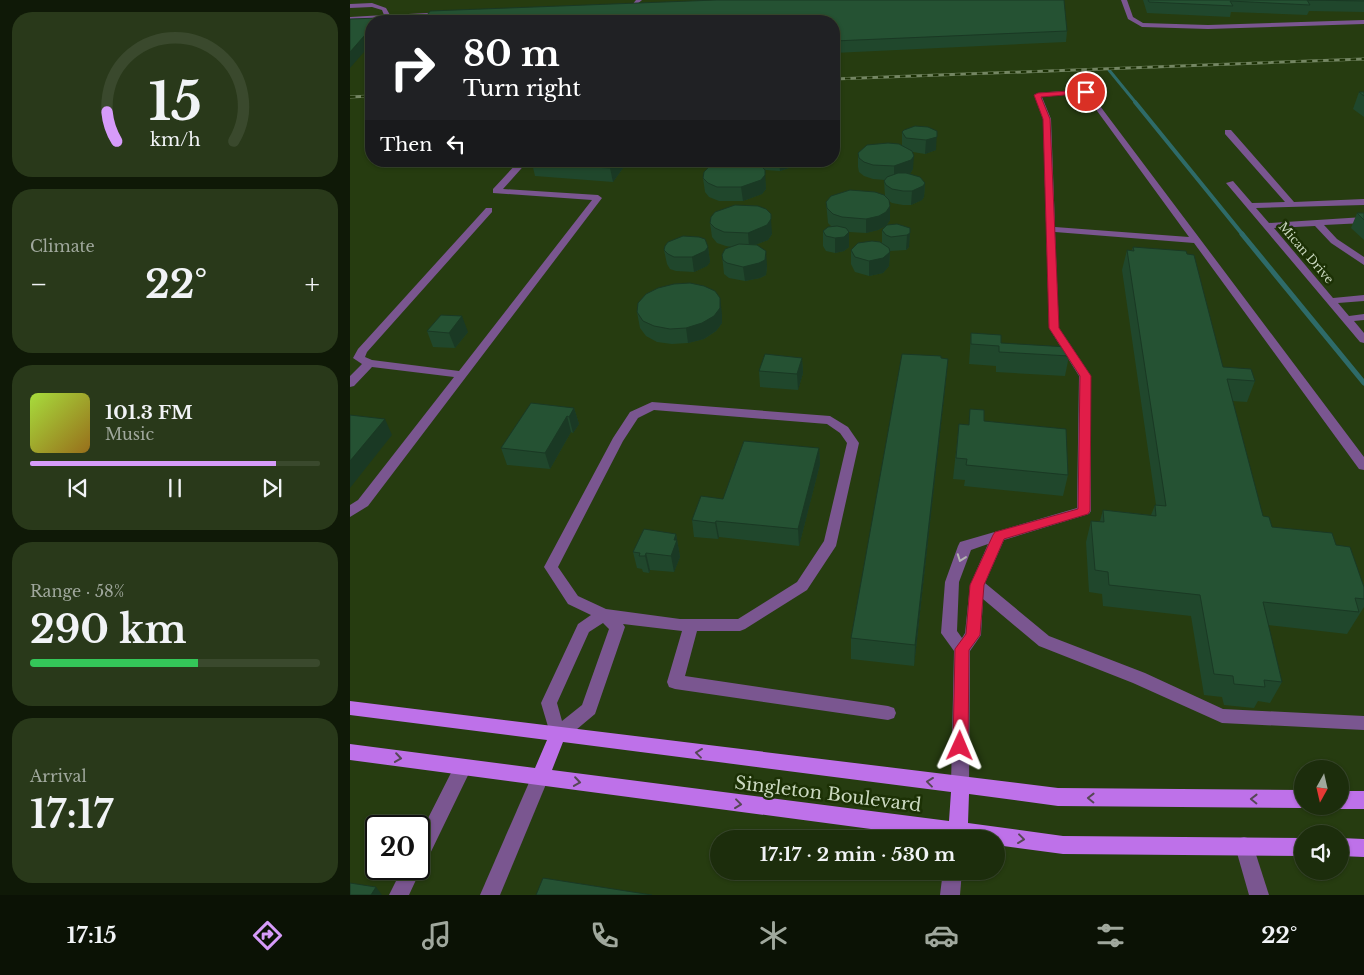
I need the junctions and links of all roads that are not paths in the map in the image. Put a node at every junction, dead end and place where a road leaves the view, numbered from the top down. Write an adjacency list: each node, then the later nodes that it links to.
1 (1124, 0): 12 (street)
2 (638, 3): 3 (street)
3 (624, 5)
4 (350, 6): 7 (street)
5 (350, 12): 7 (street)
6 (451, 13): 9 (street)
7 (386, 14): 8 (street); 9 (street)
8 (379, 15)
9 (424, 15)
10 (365, 17): 11 (street)
11 (350, 19)
12 (1364, 22)
13 (1228, 132): 17 (street)
14 (518, 167): 32 (street)
15 (1230, 183): 18 (street, Mican Drive)
16 (1364, 202): 17 (street)
17 (1291, 204): 18 (street)
18 (1250, 206): 22 (street, Mican Drive)
19 (489, 210): 31 (street)
20 (1364, 220): 21 (street)
21 (1317, 223): 22 (street); 25 (street)
22 (1266, 226): 27 (street, Mican Drive)
23 (1050, 228): 24 (street); 24 (street); 36 (street)
24 (1196, 240): 34 (street)
25 (1364, 262)
26 (1364, 298): 27 (street)
27 (1331, 301): 29 (street, Mican Drive)
28 (1364, 318): 29 (street)
29 (1346, 319): 30 (street, Mican Drive)
30 (1364, 339)
31 (369, 362): 32 (street); 33 (street)
32 (462, 375): 35 (street)
33 (350, 382)
34 (1364, 466)
35 (350, 512)
36 (999, 535): 37 (street); 40 (street, one-way to 40)
37 (977, 585): 40 (street); 43 (street)
38 (604, 615): 39 (street); 39 (street); 44 (street); 44 (street)
39 (690, 625): 42 (street)
40 (962, 649): 48 (street)
41 (350, 708): 44 (main road, Singleton Boulevard)
42 (888, 713)
43 (1364, 723)
44 (558, 735): 47 (main road); 48 (main road, Singleton Boulevard, one-way to 44)
45 (350, 752): 46 (main road, Singleton Boulevard, one-way to 46)
46 (463, 767): 47 (main road, Singleton Boulevard); 54 (street)
47 (540, 777): 52 (main road, Singleton Boulevard, one-way to 52); 63 (street)
48 (960, 786): 49 (main road, Singleton Boulevard, one-way to 48); 53 (main road)
49 (1294, 799)
50 (1349, 800): 51 (main road)
51 (1364, 800)
52 (921, 830)
53 (957, 830)
54 (430, 833)
55 (1005, 840): 56 (main road, Singleton Boulevard, one-way to 56)
56 (1244, 846): 57 (main road, Singleton Boulevard); 65 (street)
57 (1294, 847)
58 (1349, 847): 59 (main road)
59 (1364, 848)
60 (406, 880): 62 (street)
61 (952, 880): 64 (street)
62 (399, 895)
63 (490, 895)
64 (950, 895)
65 (1260, 895)

